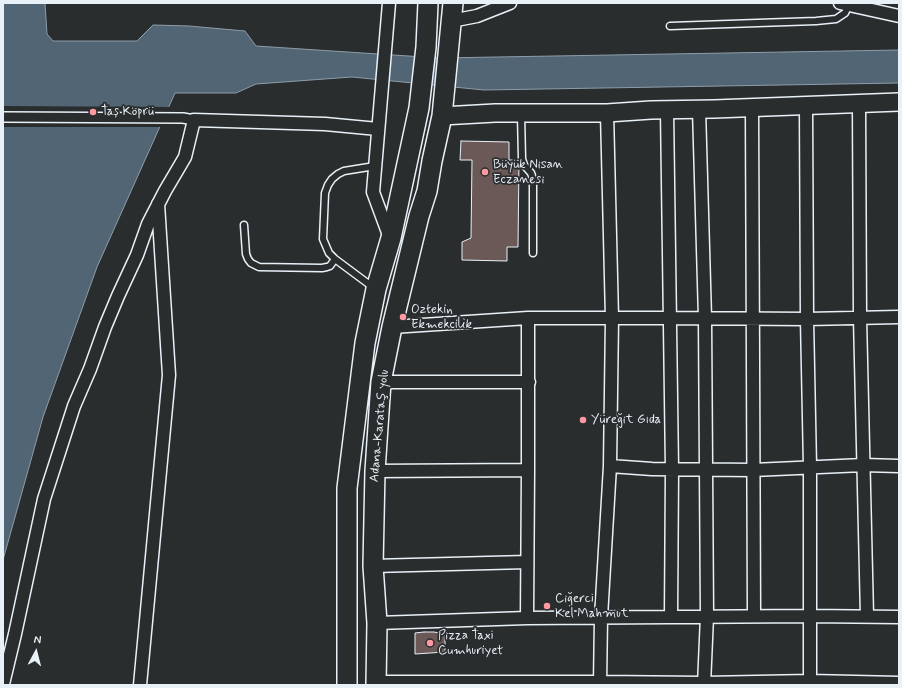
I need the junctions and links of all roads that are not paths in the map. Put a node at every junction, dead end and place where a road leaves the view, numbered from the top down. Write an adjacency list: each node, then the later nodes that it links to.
1 (389, 3): 19 (street)
2 (428, 3): 23 (main road, Adana-Karataş yolu)
3 (510, 3): 5 (street)
4 (846, 4): 6 (street); 7 (lane)
5 (452, 12): 12 (main road, Adana-Karataş yolu)
6 (899, 16)
7 (670, 26)
8 (899, 102): 9 (main road)
9 (859, 104): 10 (main road); 32 (street)
10 (806, 106): 11 (main road); 34 (street)
11 (752, 108): 13 (main road); 33 (street)
12 (442, 109): 15 (main road); 35 (main road, Adana-Karataş yolu)
13 (699, 109): 14 (main road); 31 (street)
14 (667, 110): 16 (main road); 30 (street)
15 (521, 113): 16 (main road); 24 (lane)
16 (606, 113): 29 (street)
17 (3, 117): 18 (street)
18 (189, 119): 19 (street); 21 (street)
19 (378, 128): 20 (street)
20 (375, 166): 23 (street); 25 (lane)
21 (158, 204): 63 (street); 65 (street)
22 (244, 225): 25 (lane)
23 (390, 238): 26 (main road, Adana-Karataş yolu)
24 (533, 253)
25 (335, 259): 26 (lane)
26 (376, 289): 66 (main road, Adana-Karataş yolu)
27 (899, 317): 32 (street)
28 (528, 318): 29 (street); 35 (street); 37 (street)
29 (612, 318): 30 (street); 39 (street)
30 (670, 318): 31 (street); 42 (street)
31 (705, 318): 33 (street); 43 (street)
32 (860, 318): 34 (street); 38 (street)
33 (752, 319): 34 (street); 45 (street)
34 (807, 320): 41 (street)
35 (392, 327): 36 (main road, Adana-Karataş yolu)
36 (381, 382): 37 (street); 46 (main road, Adana-Karataş yolu)
37 (529, 382): 44 (street)
38 (863, 465): 40 (street); 41 (street); 52 (street)
39 (610, 466): 42 (street); 53 (street)
40 (899, 466)
41 (810, 468): 45 (street); 51 (street)
42 (672, 469): 43 (street); 54 (street)
43 (706, 469): 45 (street); 49 (street)
44 (528, 470): 46 (street); 47 (street)
45 (753, 470): 50 (street)
46 (375, 471): 48 (main road, Adana-Karataş yolu)
47 (527, 562): 48 (street); 56 (street)
48 (373, 566): 57 (main road, Adana-Karataş yolu)
49 (707, 616): 50 (street); 54 (street); 64 (street)
50 (754, 616): 51 (street)
51 (810, 616): 52 (street); 61 (street)
52 (867, 616): 55 (street)
53 (601, 617): 54 (street); 56 (street); 60 (street)
54 (671, 617)
55 (899, 617)
56 (527, 618): 57 (street)
57 (377, 623): 58 (main road, Adana-Karataş yolu)
58 (376, 683): 59 (street)
59 (553, 683): 60 (street)
60 (600, 683): 64 (street)
61 (810, 683): 62 (street); 64 (street)
62 (899, 683)
63 (3, 684)
64 (704, 684)
65 (140, 685)
66 (346, 685)

